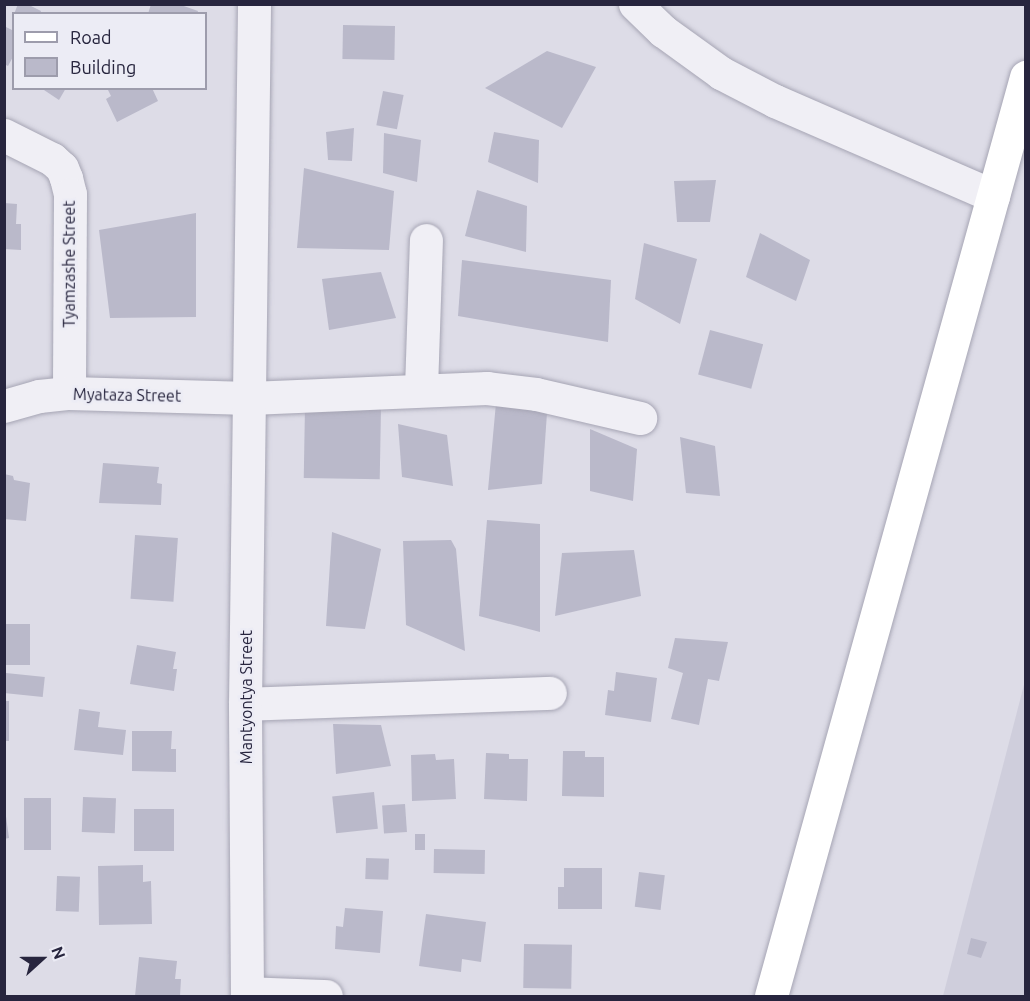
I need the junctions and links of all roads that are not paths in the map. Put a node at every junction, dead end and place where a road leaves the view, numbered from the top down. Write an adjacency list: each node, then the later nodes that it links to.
1 (254, 4): 9 (street, Mantyontya Street)
2 (635, 4): 5 (street)
3 (1026, 77): 5 (main road)
4 (4, 135): 8 (street, Tyamzashe Street)
5 (993, 196): 16 (main road)
6 (426, 240): 7 (street)
7 (421, 389): 9 (street, Myataza Street); 11 (street, Myataza Street)
8 (69, 393): 9 (street, Myataza Street); 10 (street, Myataza Street)
9 (250, 398): 13 (street, Mantyontya Street)
10 (4, 405)
11 (640, 418)
12 (550, 693): 13 (street)
13 (245, 704): 14 (street, Mantyontya Street)
14 (247, 995): 15 (street)
15 (326, 996)
16 (771, 996)

